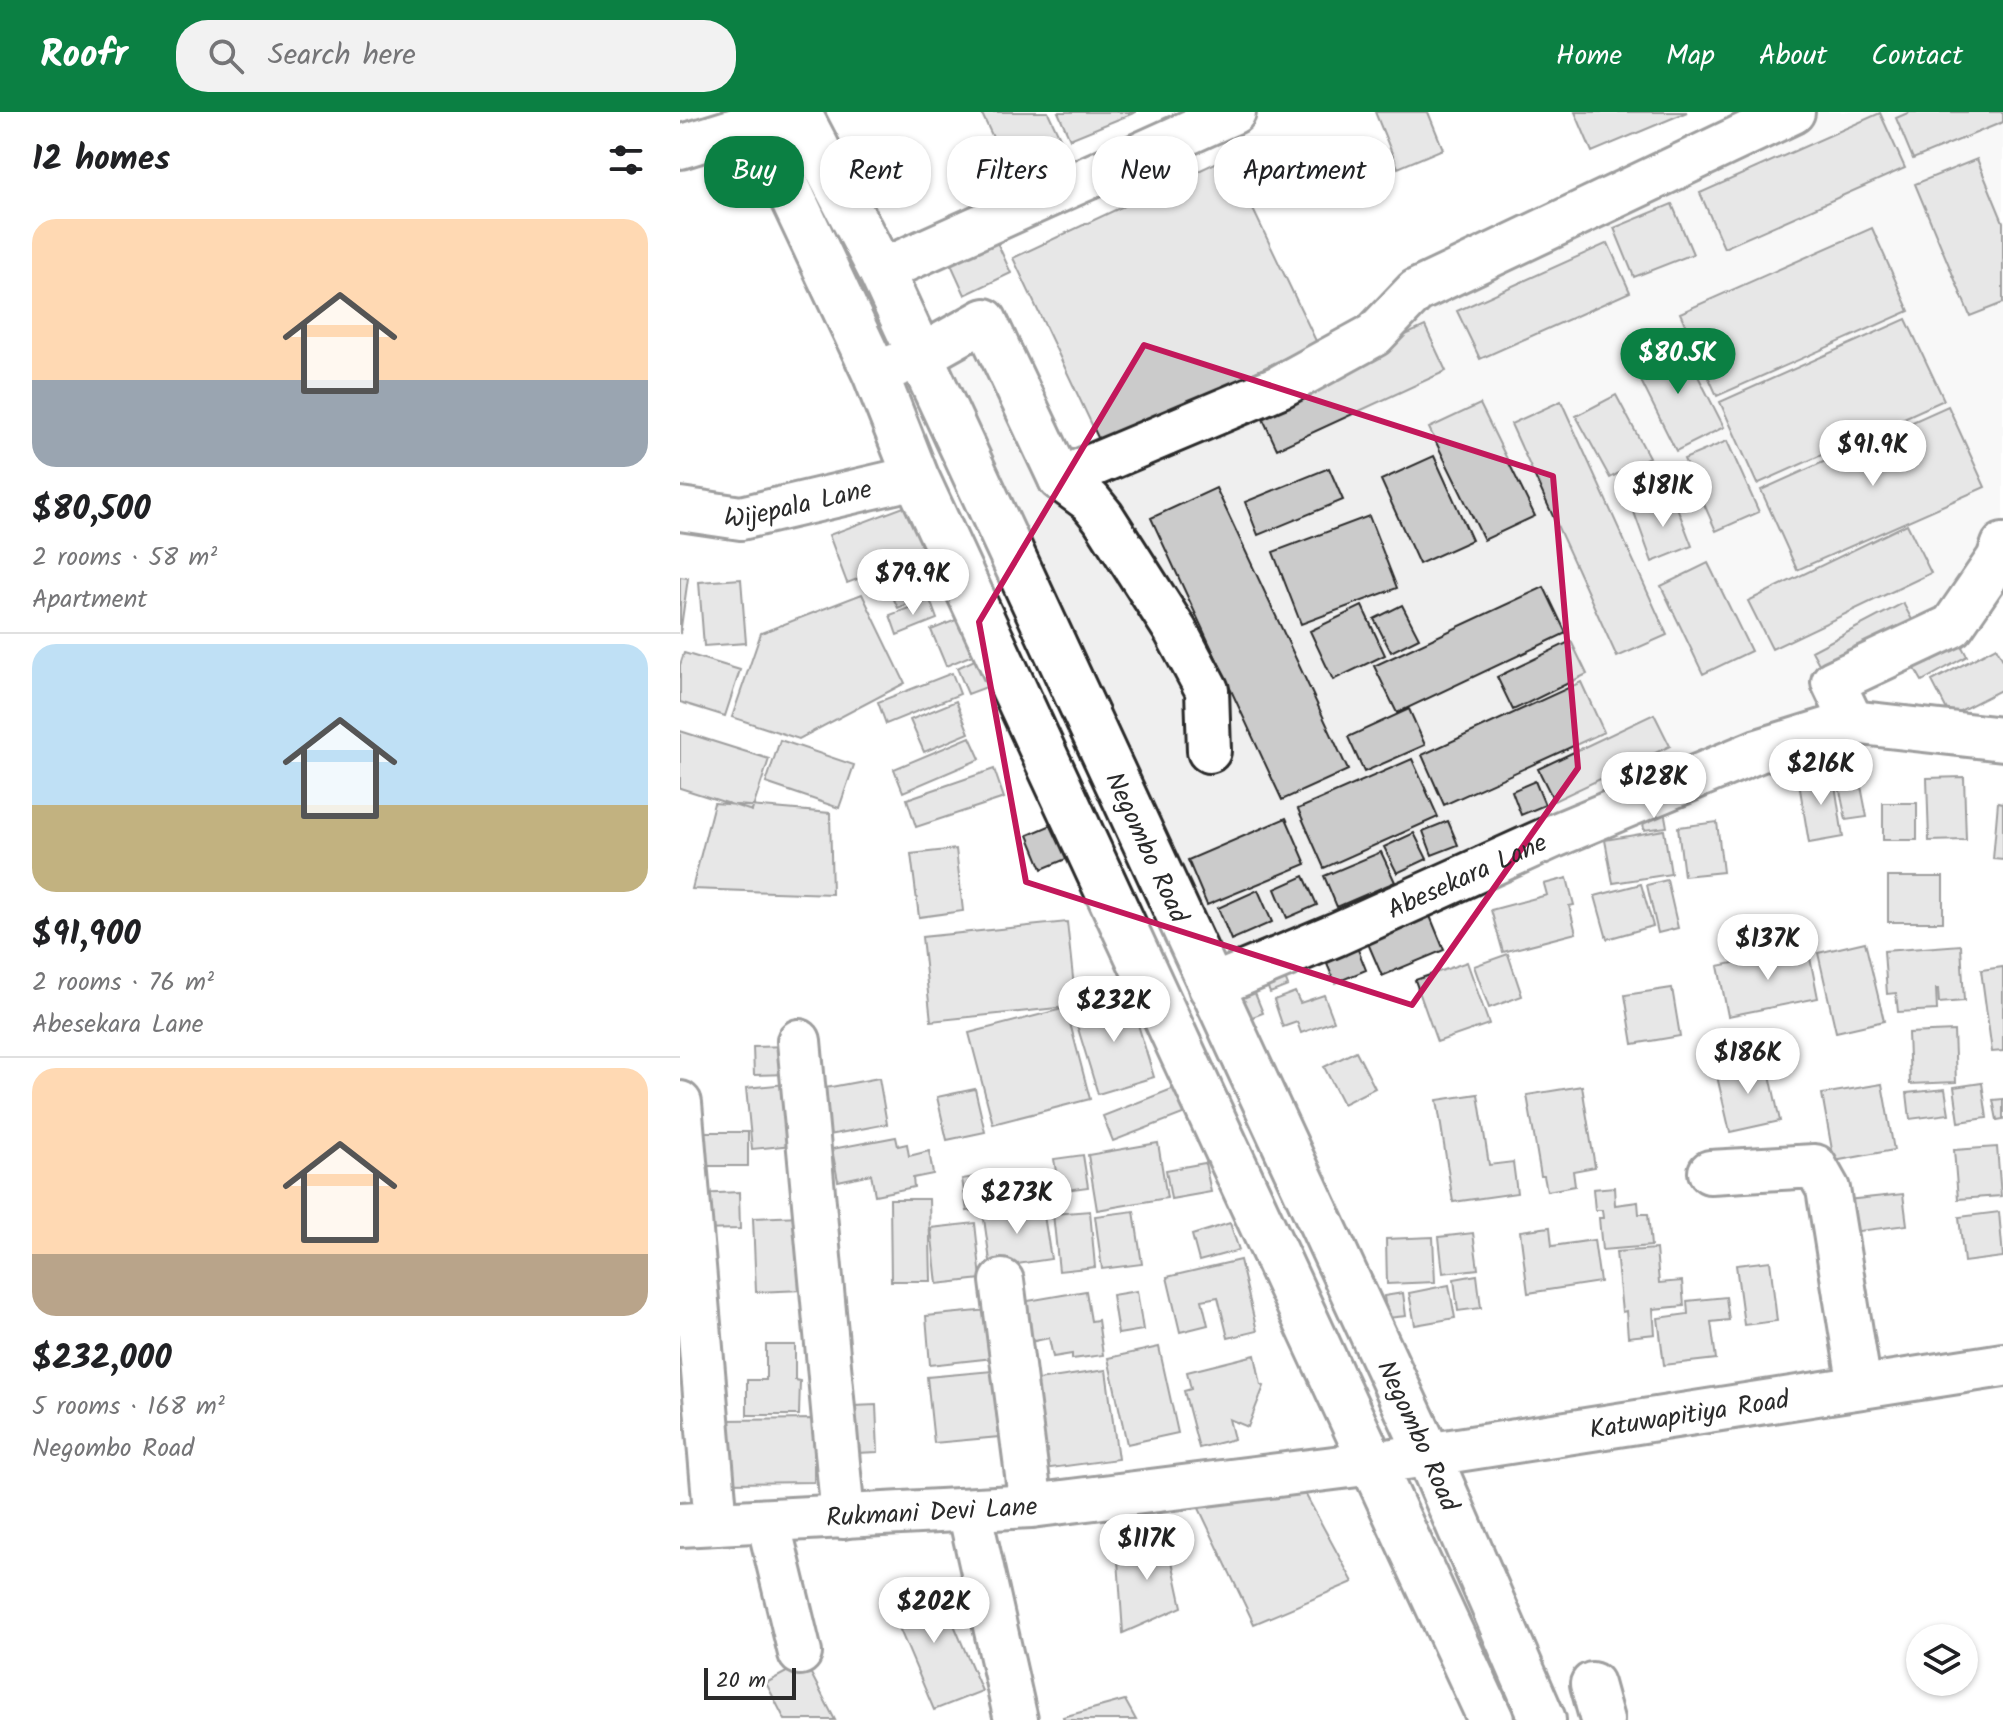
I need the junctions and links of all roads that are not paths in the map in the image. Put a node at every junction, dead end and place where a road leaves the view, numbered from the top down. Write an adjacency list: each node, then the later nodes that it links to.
1 (798, 112): 6 (highway, Negombo Road)
2 (1234, 112): 6 (street)
3 (1793, 112): 10 (street)
4 (767, 116): 5 (street); 8 (highway, Negombo Road)
5 (680, 147)
6 (881, 271): 7 (highway, Negombo Road)
7 (919, 357): 8 (street); 10 (street); 16 (highway, Negombo Road)
8 (875, 373): 9 (highway, Negombo Road)
9 (916, 477): 11 (street, Wijepala Lane); 24 (highway, Negombo Road)
10 (1060, 479): 15 (street)
11 (680, 509)
12 (2003, 545): 13 (street)
13 (1852, 722): 14 (street, Abesekara Lane); 16 (street, Abesekara Lane)
14 (2003, 739)
15 (1209, 751)
16 (1210, 987): 23 (highway, Negombo Road)
17 (799, 1041): 27 (street)
18 (680, 1103): 29 (street)
19 (1710, 1172): 22 (street)
20 (1002, 1281): 25 (street)
21 (2003, 1365): 22 (street, Katuwapitiya Road)
22 (1860, 1387): 23 (street, Katuwapitiya Road)
23 (1428, 1454): 24 (street, Katuwapitiya Road); 33 (highway, Negombo Road)
24 (1374, 1463): 25 (street, Rukmani Devi Lane); 32 (highway, Negombo Road)
25 (1031, 1506): 26 (street, Rukmani Devi Lane)
26 (969, 1510): 27 (street, Rukmani Devi Lane); 31 (street)
27 (843, 1517): 28 (street, Rukmani Devi Lane)
28 (768, 1521): 29 (street, Rukmani Devi Lane); 30 (street)
29 (698, 1524)
30 (800, 1653)
31 (1016, 1720)
32 (1491, 1720)
33 (1543, 1720)

